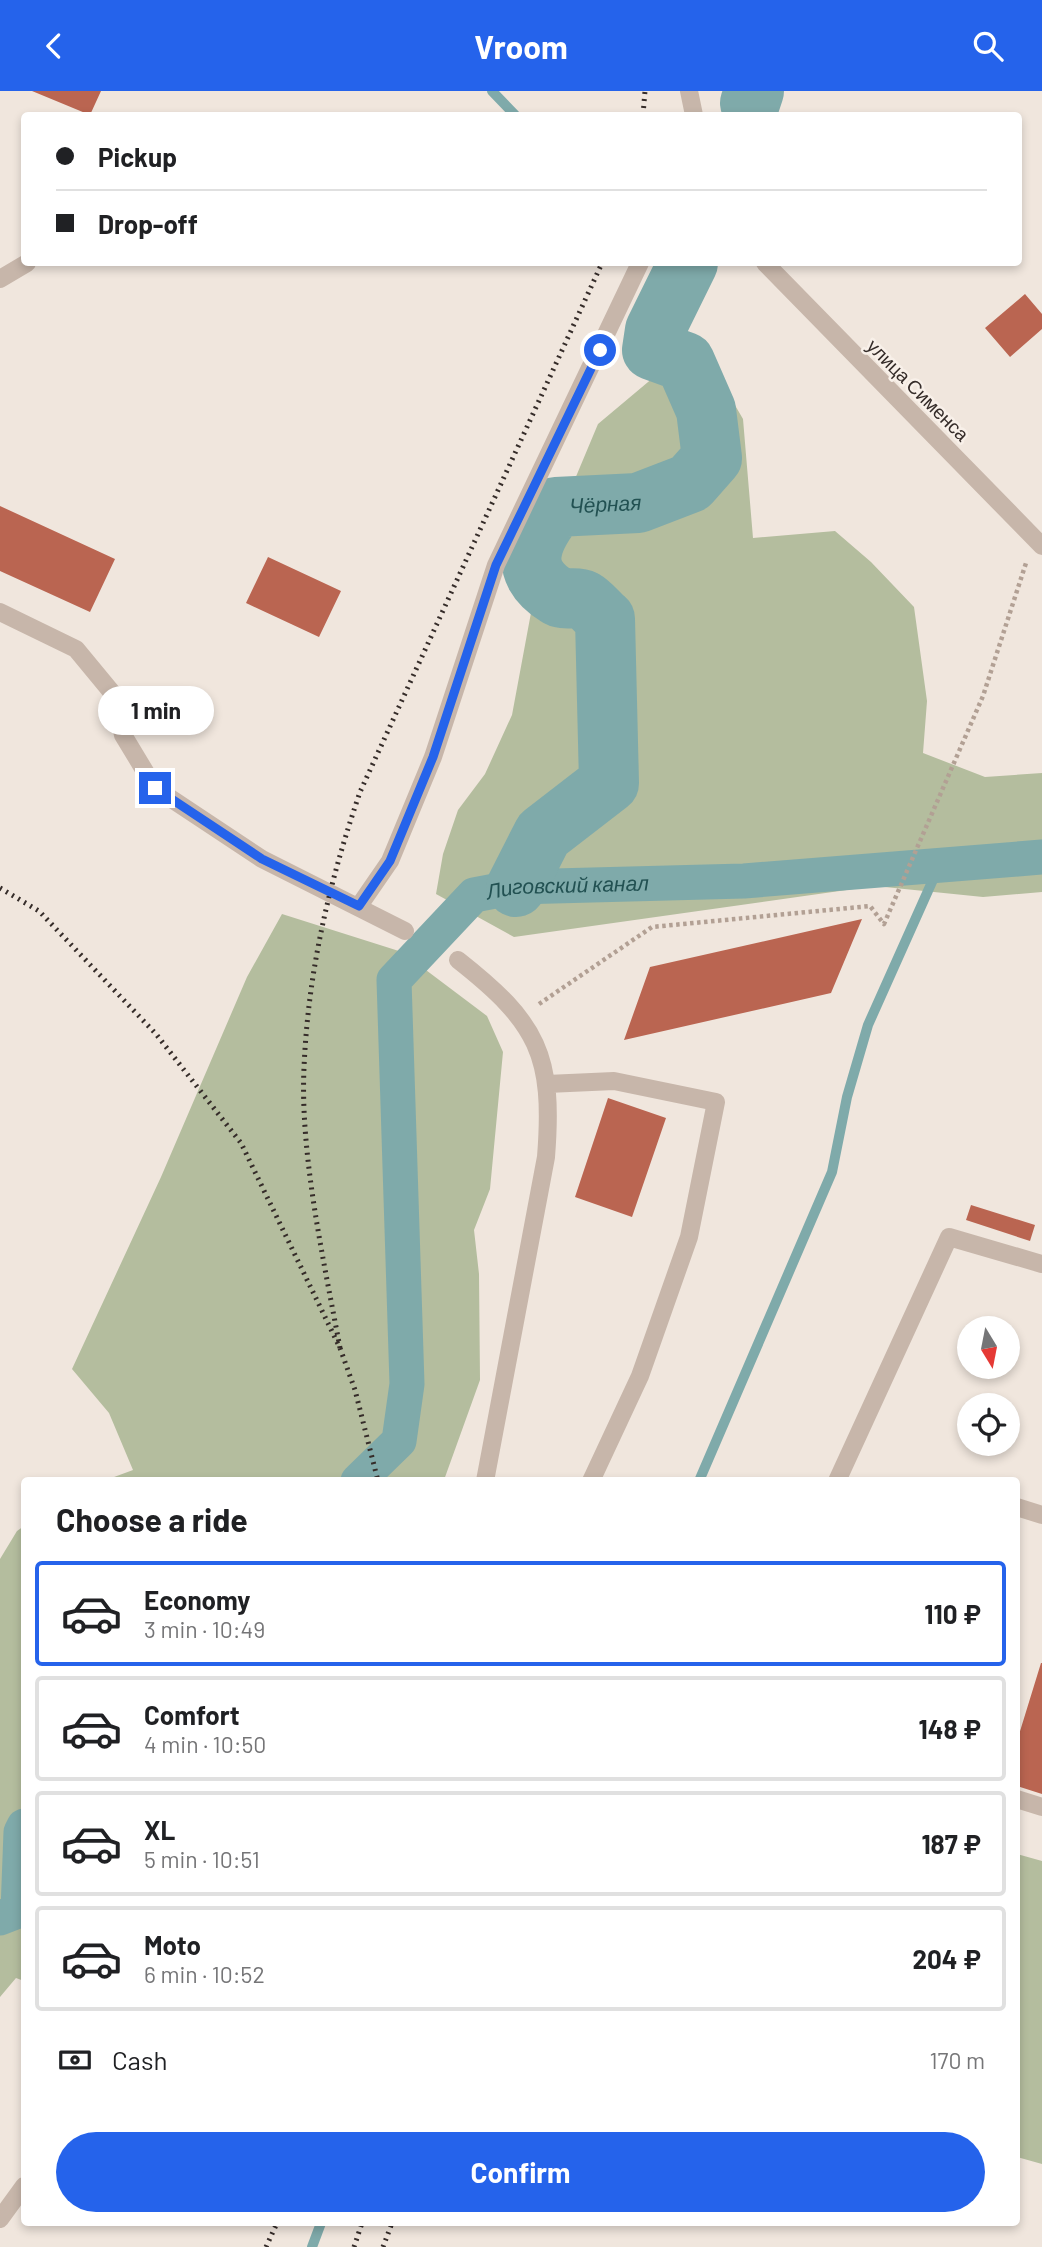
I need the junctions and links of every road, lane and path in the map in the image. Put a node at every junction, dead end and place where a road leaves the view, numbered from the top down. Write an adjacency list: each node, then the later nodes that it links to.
1 (689, 91): 2 (street)
2 (693, 112)
3 (22, 266): 6 (street)
4 (639, 266): 10 (street)
5 (768, 266): 7 (street, улица Сименса)
6 (0, 278)
7 (1042, 546)
8 (1027, 562): 13 (path)
9 (0, 612): 10 (street)
10 (359, 906): 11 (street)
11 (405, 931)
12 (458, 960): 13 (street)
13 (520, 1016): 14 (street)
14 (547, 1084): 16 (street); 17 (street)
15 (1042, 1264): 18 (street)
16 (486, 1477)
17 (593, 1477)
18 (839, 1477)
19 (1020, 1508): 20 (street)
20 (1042, 1515)
21 (1020, 1800): 22 (street)
22 (1042, 1807)
23 (21, 2190): 24 (street)
24 (0, 2219)

